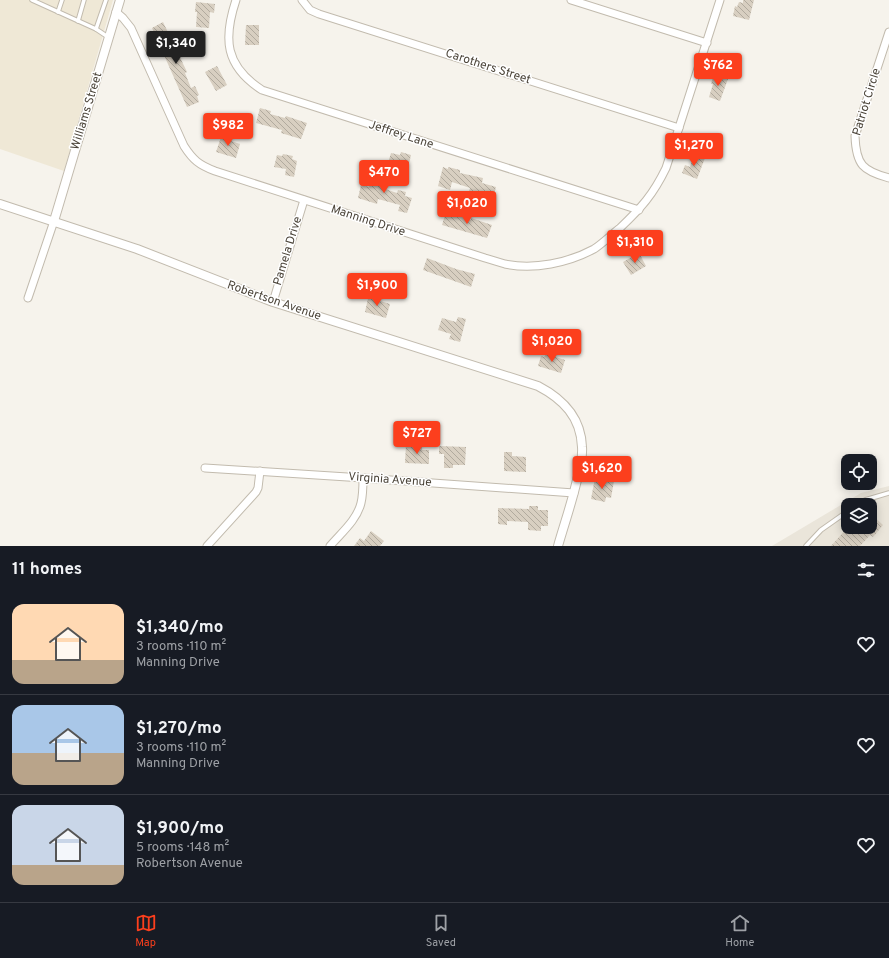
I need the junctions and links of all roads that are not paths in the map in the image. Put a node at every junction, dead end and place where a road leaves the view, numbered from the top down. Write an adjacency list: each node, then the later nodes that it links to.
1 (32, 0): 10 (lane)
2 (62, 0): 10 (lane)
3 (84, 0): 12 (lane)
4 (106, 0): 13 (lane)
5 (120, 0): 11 (street, Williams Street)
6 (236, 0): 21 (street, Jeffrey Lane)
7 (302, 0): 17 (street, Carothers Street)
8 (571, 0): 16 (street)
9 (720, 0): 16 (street, Manning Drive)
10 (58, 12): 12 (lane)
11 (116, 12): 15 (street, Williams Street); 19 (street, Manning Drive)
12 (78, 21): 13 (lane)
13 (96, 29): 15 (lane)
14 (889, 32): 18 (street, Patriot Circle)
15 (109, 37): 22 (street, Williams Street)
16 (707, 43): 17 (street, Manning Drive)
17 (679, 128): 21 (street, Manning Drive)
18 (889, 178)
19 (304, 200): 21 (street, Manning Drive); 24 (street, Pamela Drive)
20 (0, 204): 22 (street, Robertson Avenue)
21 (639, 210)
22 (54, 221): 23 (street); 24 (street, Robertson Avenue)
23 (28, 298)
24 (273, 302): 28 (street, Robertson Avenue)
25 (205, 468): 26 (street, Virginia Avenue)
26 (260, 472): 27 (street, Virginia Avenue); 32 (street)
27 (364, 478): 28 (street, Virginia Avenue); 33 (street)
28 (574, 493): 34 (street, Robertson Avenue)
29 (889, 493): 30 (lane)
30 (872, 498)
31 (841, 516): 35 (lane)
32 (207, 546)
33 (330, 546)
34 (558, 546)
35 (806, 546)

